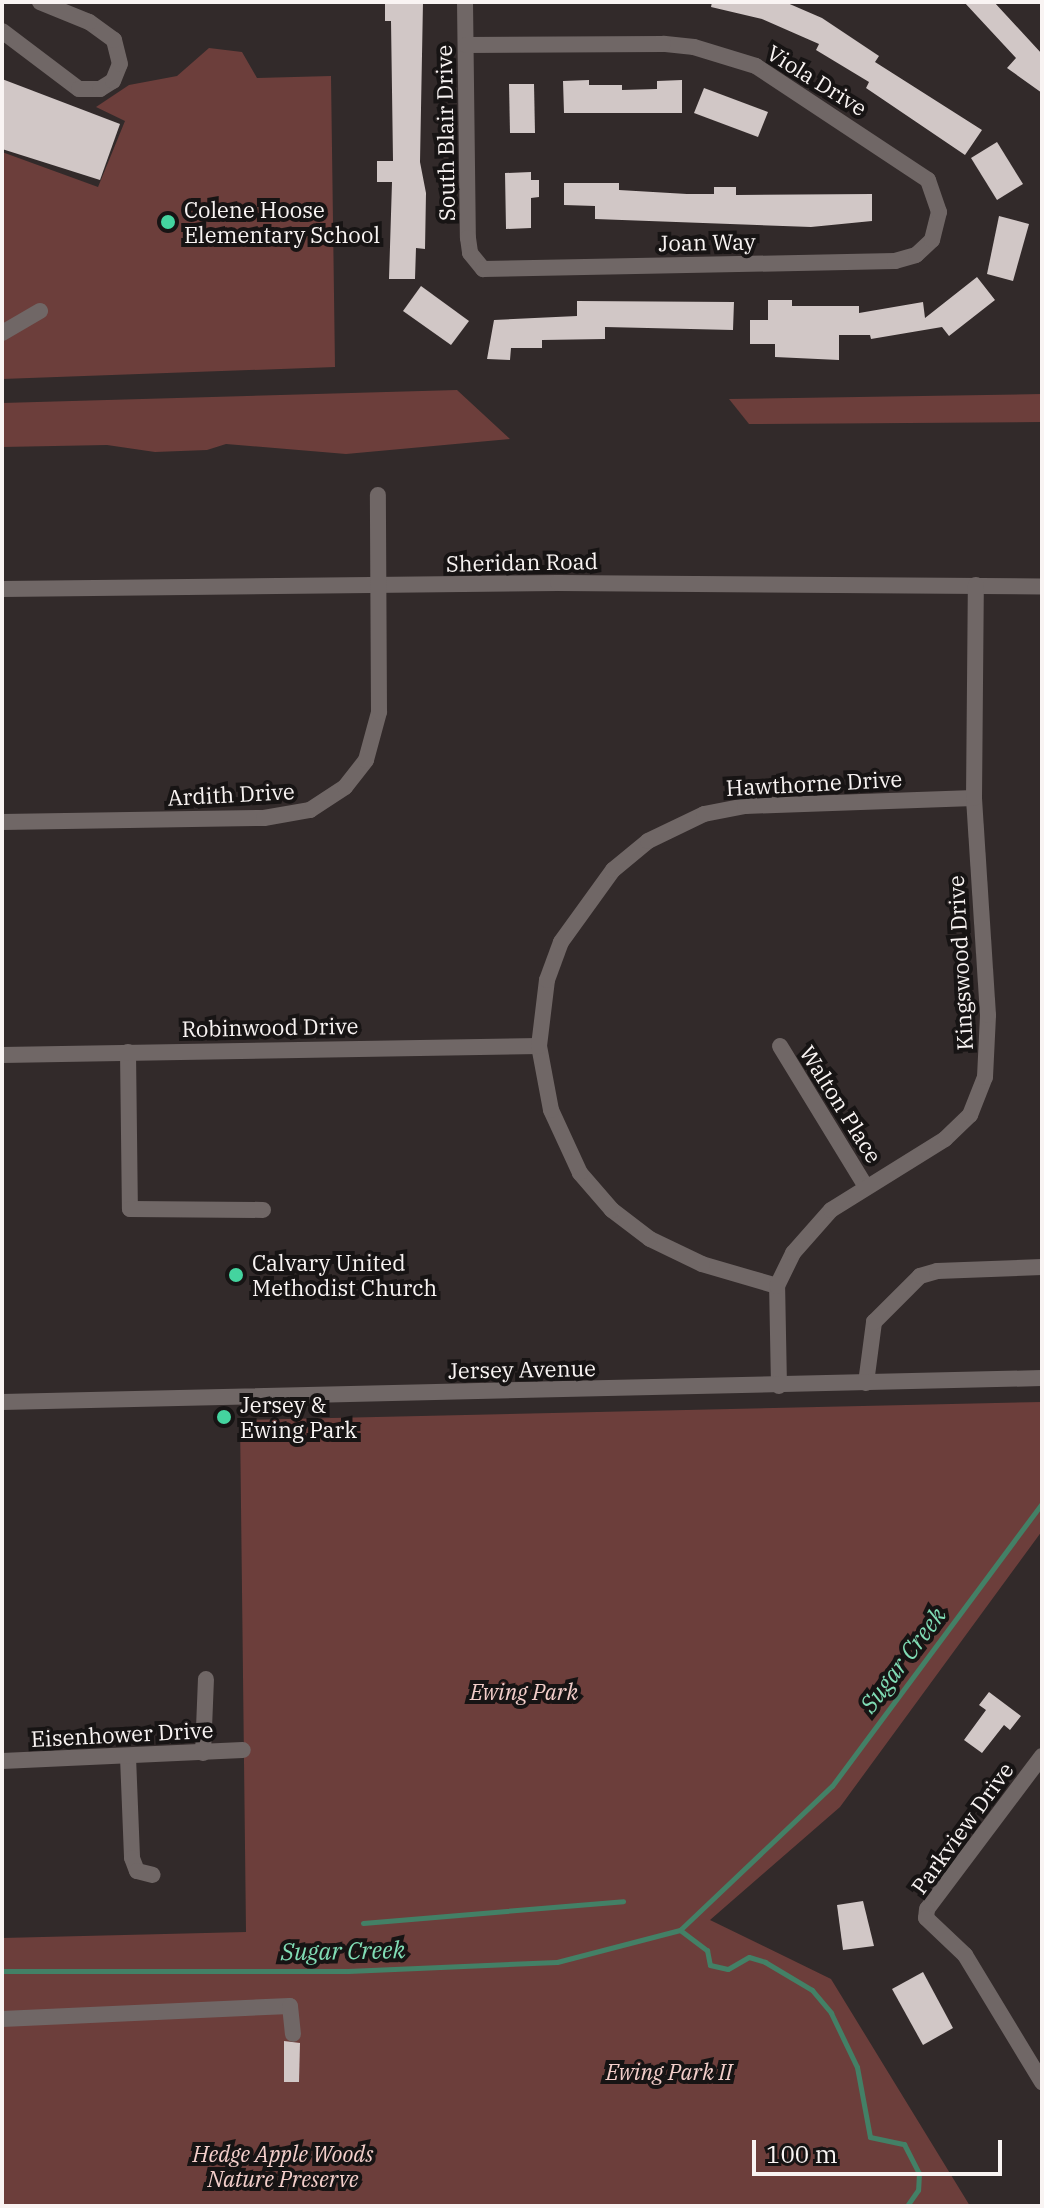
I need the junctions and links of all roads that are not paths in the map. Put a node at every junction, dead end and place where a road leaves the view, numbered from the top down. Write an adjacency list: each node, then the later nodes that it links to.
1 (40, 2): 3 (street)
2 (465, 2): 4 (street, South Blair Drive)
3 (2, 31)
4 (466, 45): 5 (street, Viola Drive); 6 (street, South Blair Drive)
5 (933, 238): 6 (street, Joan Way)
6 (475, 262)
7 (40, 311): 8 (street)
8 (2, 333)
9 (378, 495): 11 (street, Ardith Drive)
10 (976, 585): 11 (street, Sheridan Road); 12 (street, Sheridan Road); 14 (street, Kingswood Drive)
11 (377, 586): 13 (street, Sheridan Road); 15 (street, Ardith Drive)
12 (1042, 586)
13 (2, 589)
14 (974, 798): 16 (street, Hawthorne Drive); 20 (street, Kingswood Drive)
15 (2, 822)
16 (539, 1046): 18 (street, Robinwood Drive); 23 (street, Hawthorne Drive)
17 (780, 1046): 20 (street, Walton Place)
18 (128, 1052): 19 (street, Robinwood Drive); 21 (street)
19 (2, 1055)
20 (865, 1185): 23 (street, Kingswood Drive)
21 (263, 1210)
22 (1042, 1267): 25 (street)
23 (777, 1286): 26 (street, Kingswood Drive)
24 (1042, 1378): 25 (street, Jersey Avenue)
25 (866, 1383): 26 (street, Jersey Avenue)
26 (779, 1386): 27 (street, Jersey Avenue)
27 (2, 1402)
28 (206, 1679): 30 (street)
29 (243, 1750): 30 (street, Eisenhower Drive)
30 (203, 1753): 32 (street, Eisenhower Drive)
31 (1042, 1756): 37 (street, Parkview Drive)
32 (128, 1757): 33 (street, Eisenhower Drive); 34 (street)
33 (2, 1761)
34 (153, 1875)
35 (2, 2019): 36 (street)
36 (293, 2034)
37 (1042, 2082)

